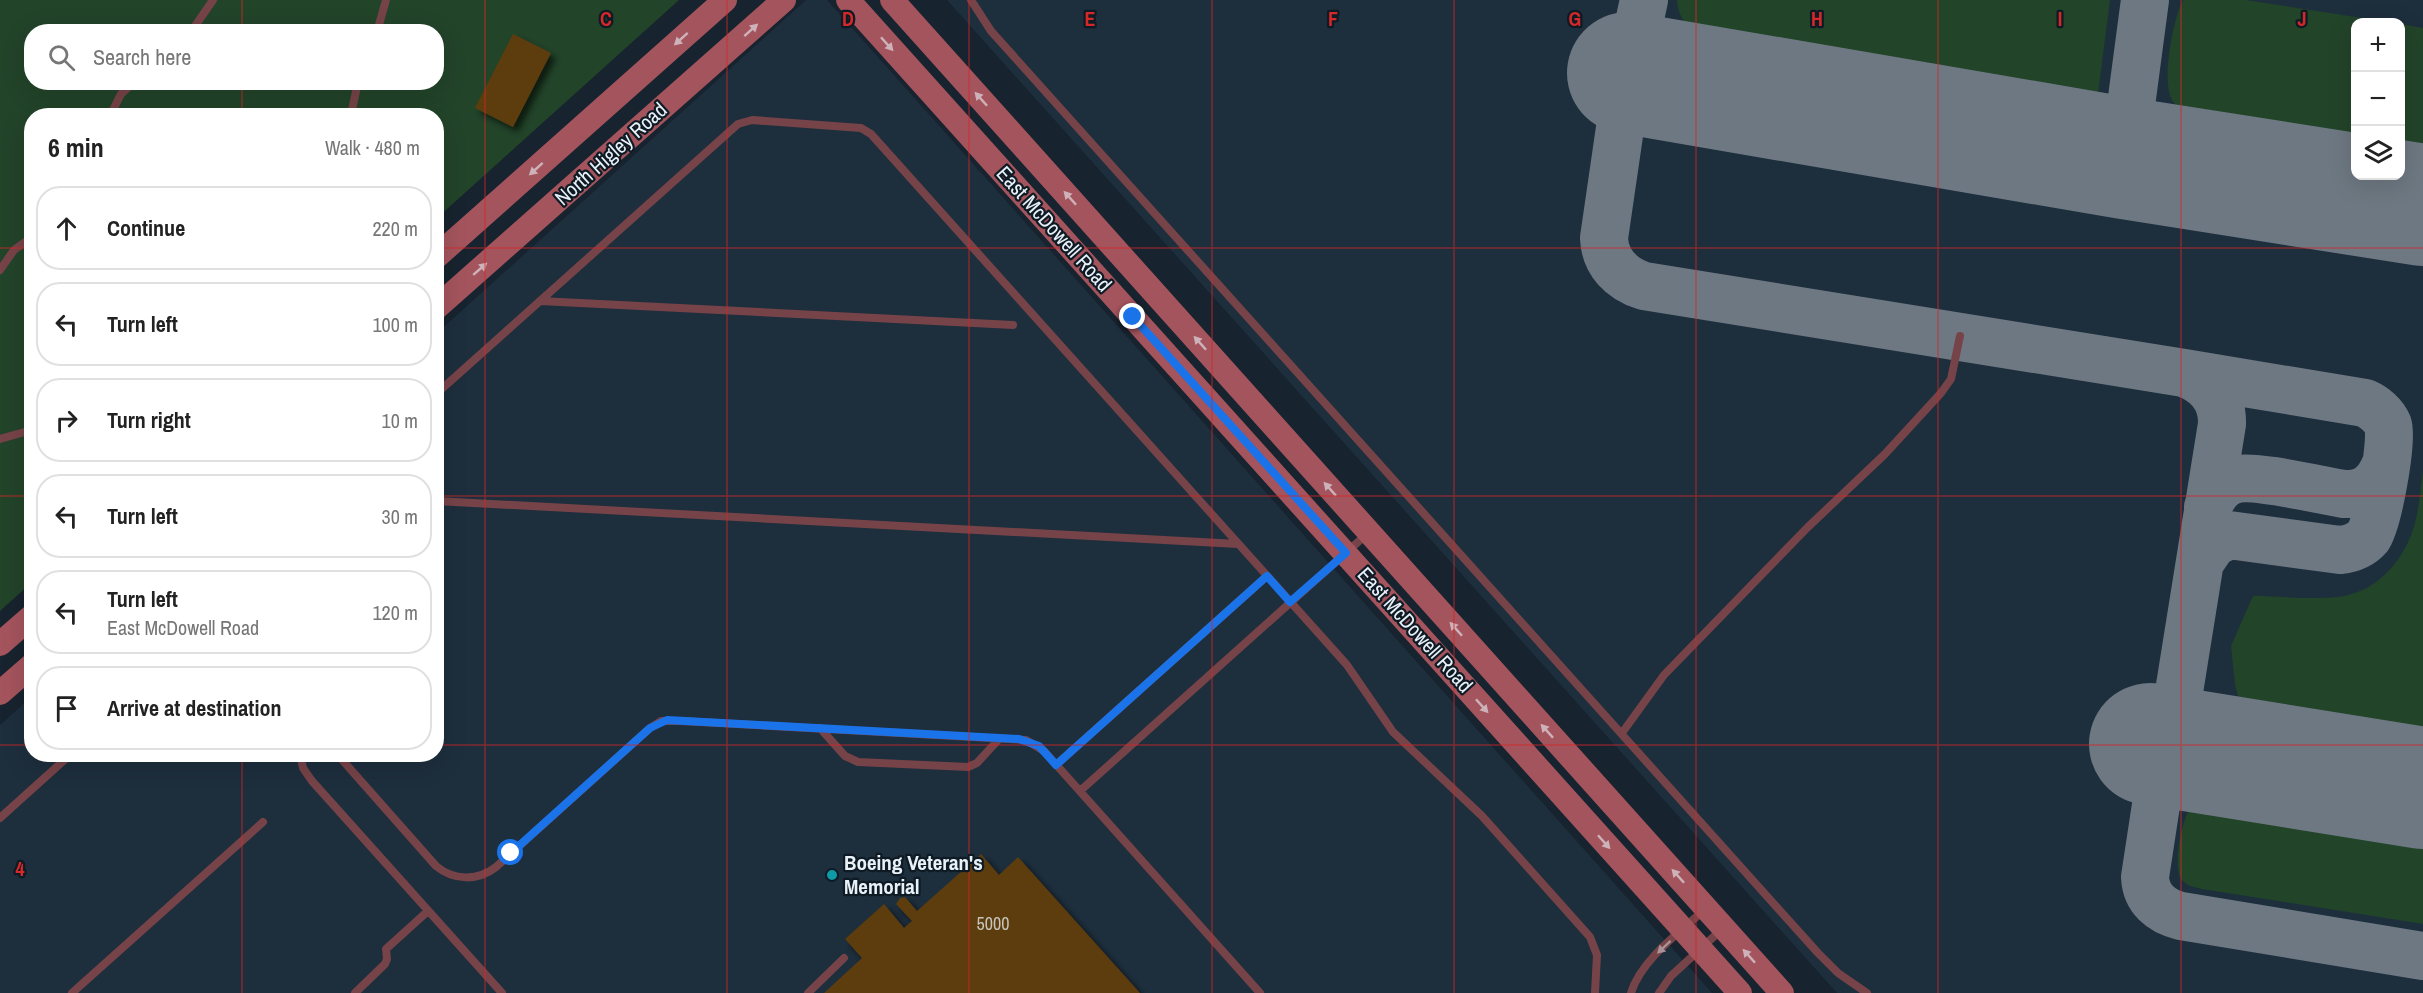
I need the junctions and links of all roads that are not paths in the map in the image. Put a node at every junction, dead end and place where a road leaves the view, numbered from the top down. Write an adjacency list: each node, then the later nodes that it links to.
1 (213, 0): 8 (lane)
2 (386, 0): 9 (lane)
3 (725, 0): 15 (main road, North Higley Road, one-way to 15)
4 (784, 0): 17 (main road, North Higley Road, one-way to 4)
5 (848, 0): 27 (main road, East McDowell Road, one-way to 27)
6 (892, 0): 25 (main road, East McDowell Road, one-way to 6)
7 (971, 0): 35 (lane)
8 (196, 24)
9 (379, 24)
10 (126, 90): 12 (lane)
11 (356, 90): 13 (lane)
12 (114, 108)
13 (352, 108)
14 (24, 243): 16 (lane)
15 (444, 250)
16 (0, 270)
17 (444, 301)
18 (540, 301): 19 (lane); 21 (lane); 26 (lane)
19 (1013, 325)
20 (1960, 336): 35 (lane)
21 (444, 387)
22 (24, 432): 23 (lane)
23 (0, 439)
24 (444, 501): 26 (lane)
25 (1369, 532): 27 (lane); 44 (main road, East McDowell Road, one-way to 25)
26 (1238, 543): 28 (lane)
27 (1346, 553): 29 (lane); 47 (main road, East McDowell Road, one-way to 47)
28 (1267, 576): 29 (lane); 40 (lane)
29 (1290, 602): 41 (lane); 55 (lane)
30 (24, 623): 31 (main road)
31 (0, 644)
32 (24, 672): 33 (main road)
33 (0, 693)
34 (820, 728): 36 (lane); 36 (lane); 39 (lane)
35 (1622, 733): 60 (lane)
36 (999, 739): 40 (lane)
37 (62, 762): 42 (lane)
38 (302, 762): 45 (lane)
39 (344, 762)
40 (1056, 765): 41 (lane)
41 (1080, 791): 54 (lane)
42 (0, 818)
43 (263, 822): 50 (lane)
44 (1706, 908): 46 (main road, East McDowell Road); 47 (lane)
45 (428, 911): 51 (lane); 52 (lane)
46 (1724, 928): 48 (lane); 59 (main road, East McDowell Road, one-way to 46)
47 (1683, 930): 48 (main road, East McDowell Road); 56 (lane, one-way to 56)
48 (1701, 949): 57 (lane); 58 (main road, East McDowell Road)
49 (844, 958): 53 (lane)
50 (72, 993)
51 (355, 993)
52 (502, 993)
53 (808, 993)
54 (1260, 993)
55 (1595, 993)
56 (1631, 993)
57 (1659, 993)
58 (1740, 993)
59 (1782, 993)
60 (1867, 993)

